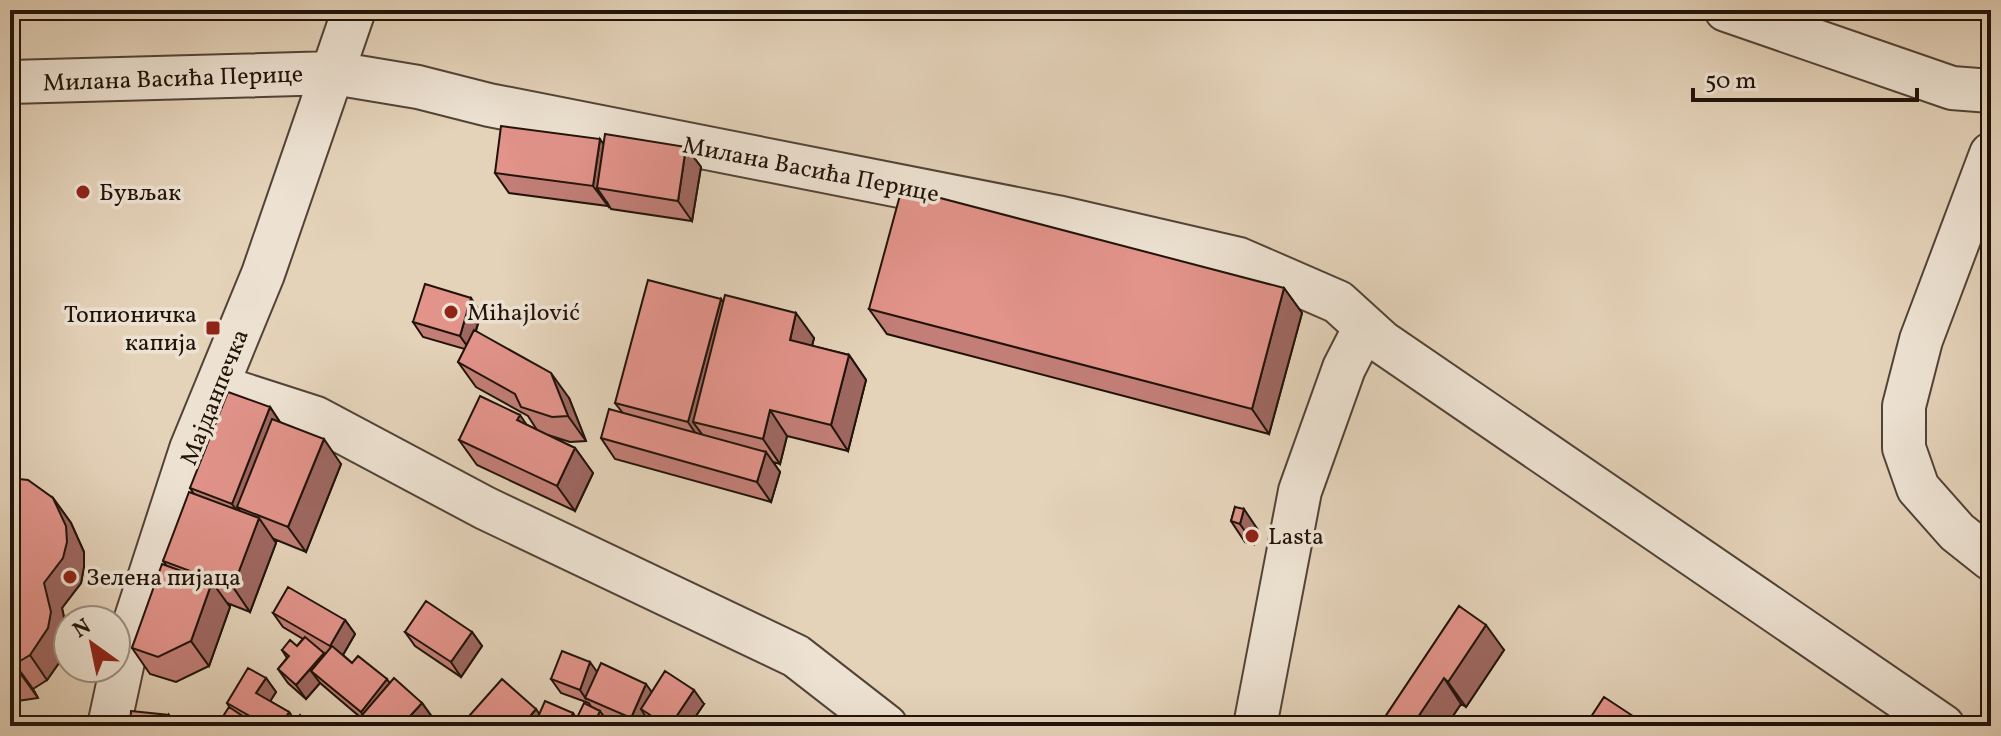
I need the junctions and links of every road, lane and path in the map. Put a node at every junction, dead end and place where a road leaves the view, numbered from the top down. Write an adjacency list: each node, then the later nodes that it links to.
1 (354, 10): 3 (street, Мајданпечка)
2 (1726, 10): 5 (street)
3 (334, 73): 4 (street, Милана Васића Перице); 7 (street, Милана Васића Перице); 8 (street, Мајданпечка)
4 (10, 82)
5 (1991, 91)
6 (1991, 154): 9 (street)
7 (1365, 327): 12 (street); 13 (street, Милана Васића Перице)
8 (217, 386): 10 (street, Мајданпечка); 11 (street)
9 (1991, 559)
10 (109, 726)
11 (886, 726)
12 (1255, 726)
13 (1943, 726)

